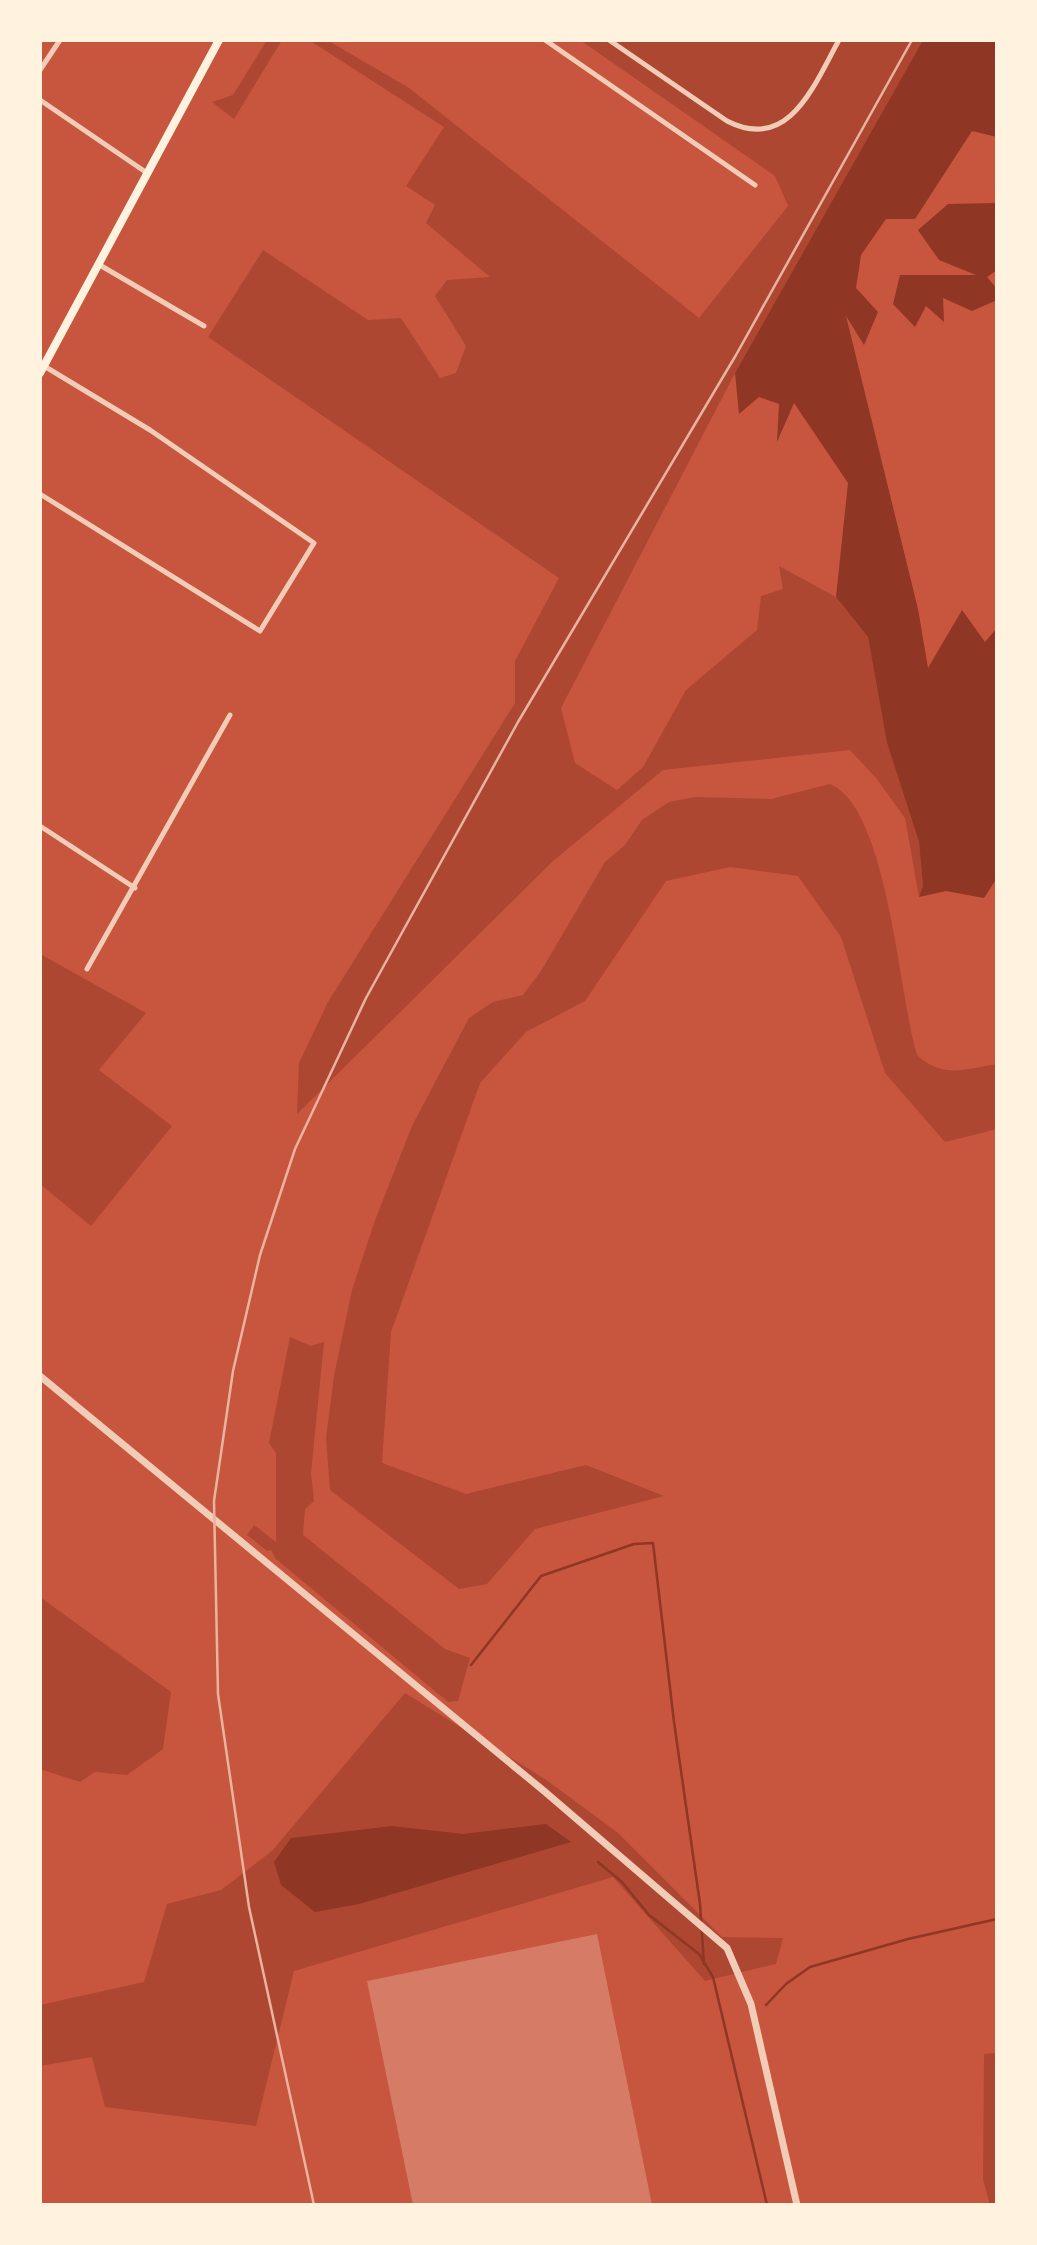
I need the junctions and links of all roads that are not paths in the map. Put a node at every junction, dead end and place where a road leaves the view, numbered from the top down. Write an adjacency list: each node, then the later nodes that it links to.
1 (60, 40): 6 (street)
2 (219, 40): 8 (main road)
3 (545, 40): 9 (street)
4 (609, 40): 5 (street)
5 (839, 40)
6 (40, 70)
7 (40, 100): 8 (street)
8 (147, 173): 10 (main road)
9 (755, 185)
10 (98, 264): 11 (street); 12 (main road)
11 (204, 326)
12 (42, 370): 13 (street)
13 (40, 494)
14 (230, 715): 16 (street)
15 (40, 826): 16 (street)
16 (135, 888): 17 (street)
17 (87, 969)
18 (40, 1376): 19 (street)
19 (797, 2205)

